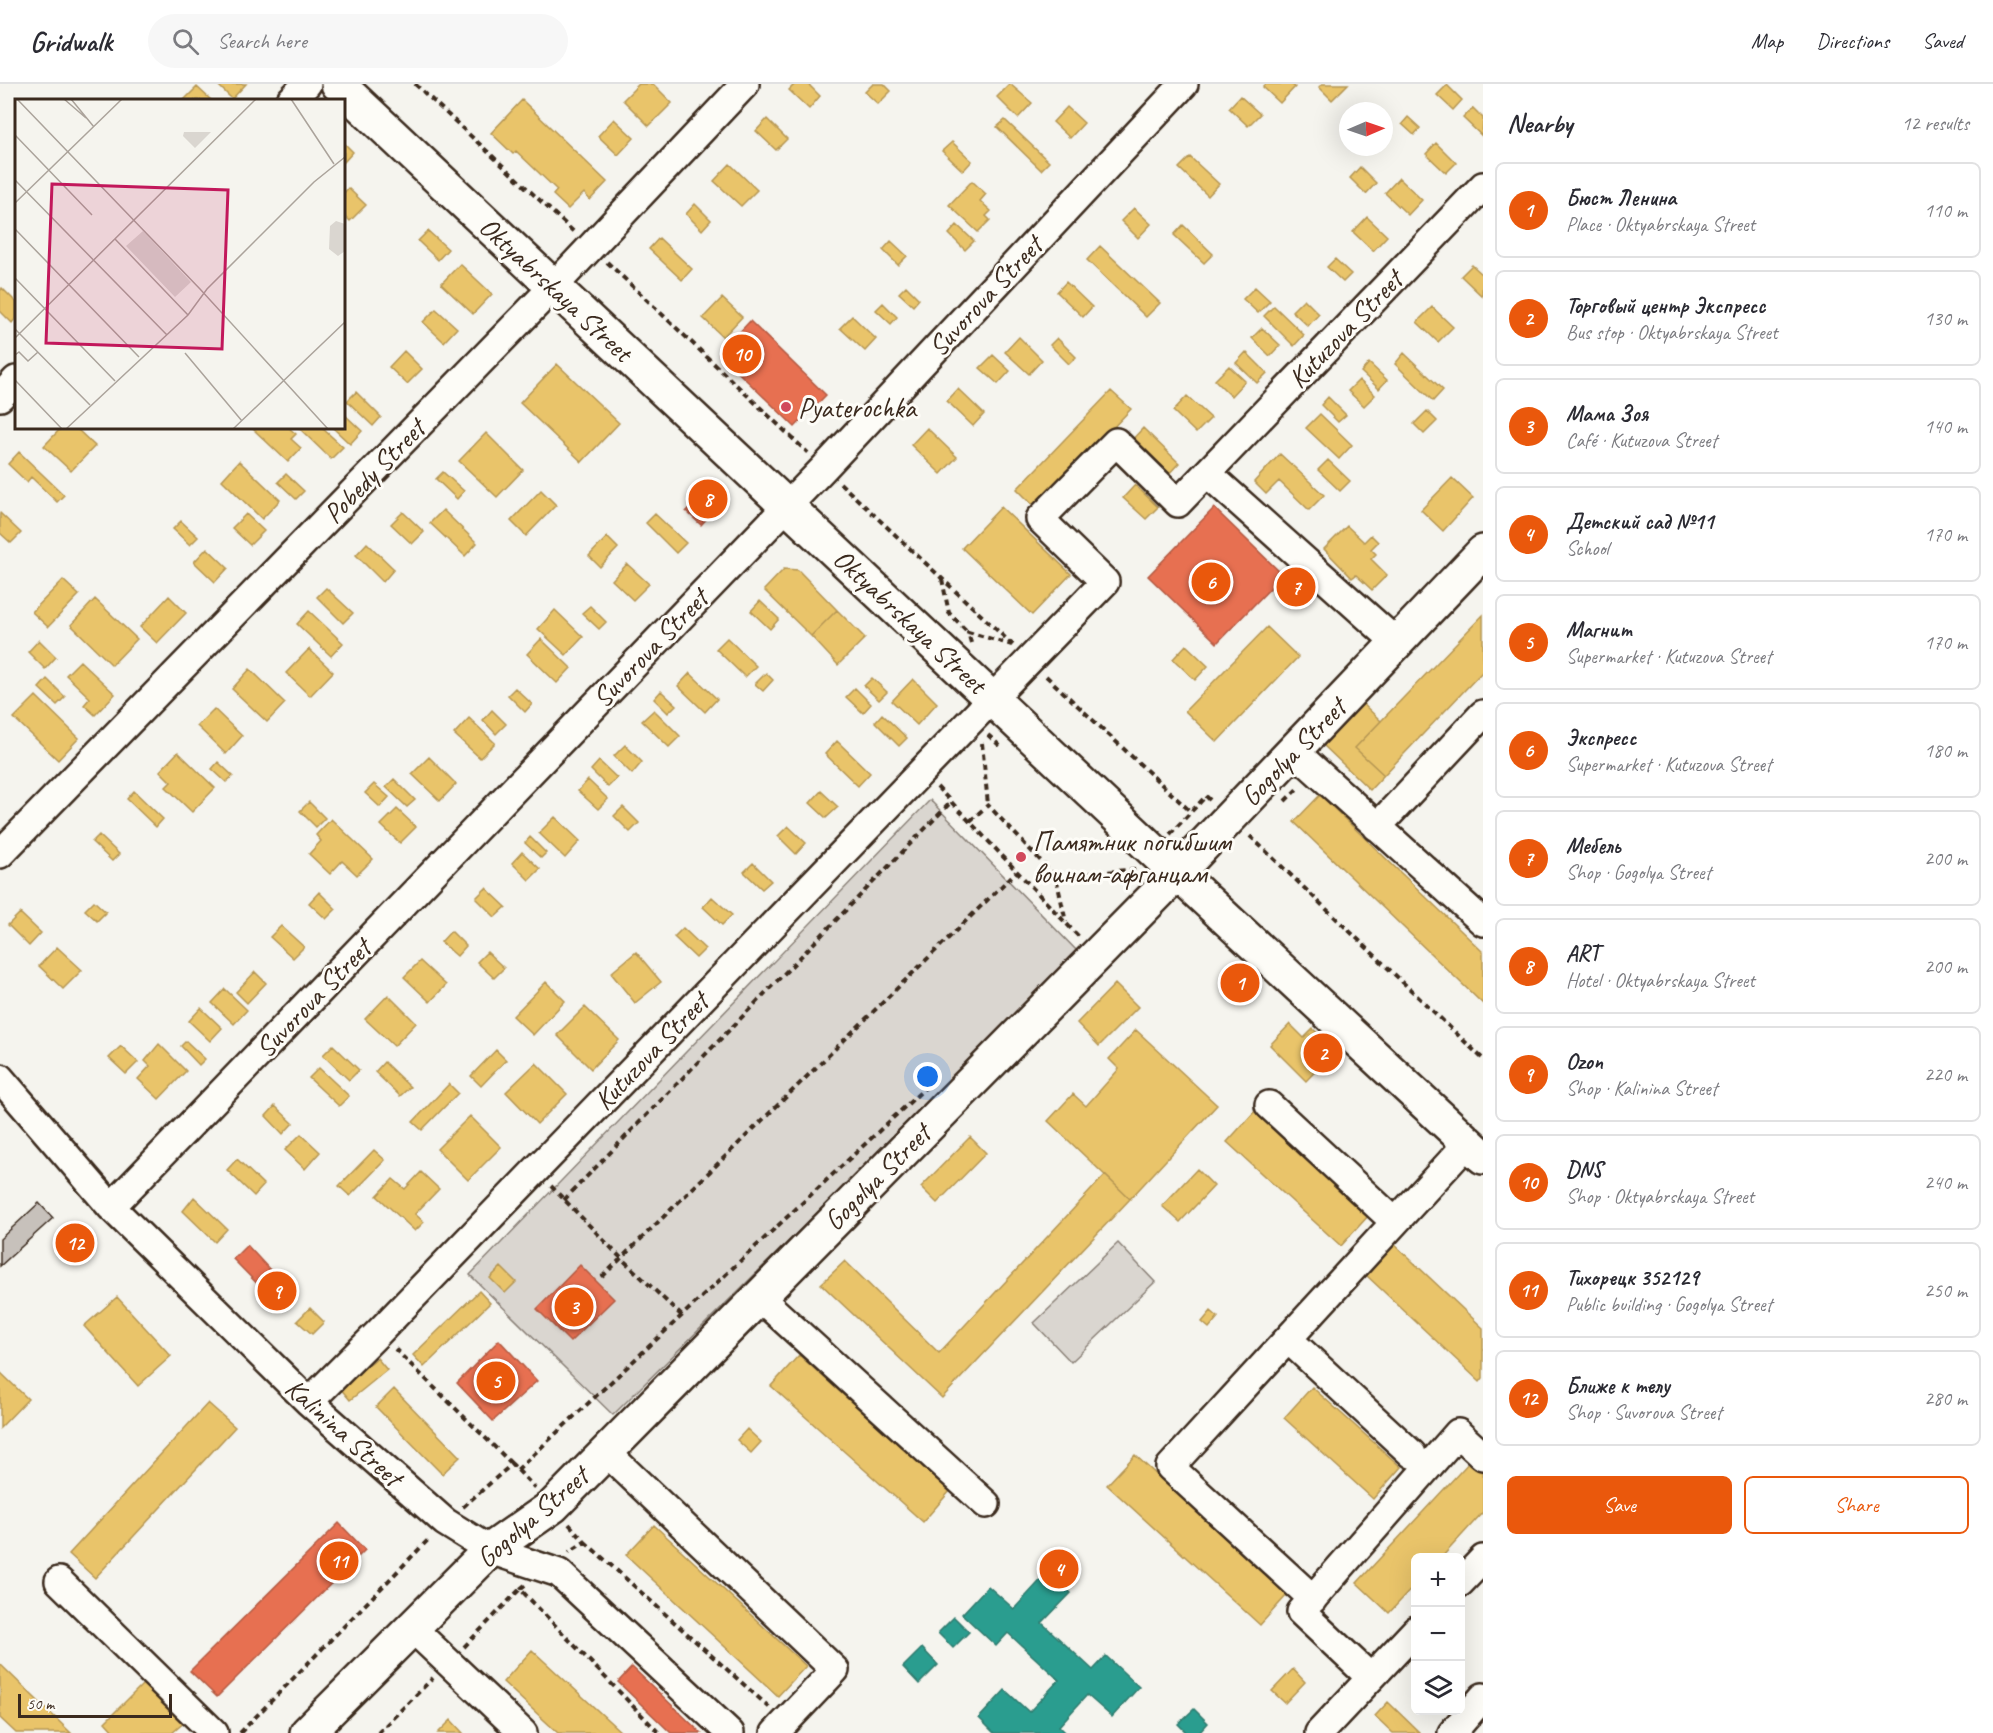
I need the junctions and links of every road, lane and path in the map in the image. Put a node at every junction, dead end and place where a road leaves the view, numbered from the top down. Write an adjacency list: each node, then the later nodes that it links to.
1 (308, 84): 6 (street)
2 (338, 84): 9 (main road, Oktyabrskaya Street)
3 (416, 84): 8 (path)
4 (745, 84): 8 (street, Pobedy Street)
5 (1184, 84): 12 (street, Suvorova Street)
6 (292, 99)
7 (1483, 186): 13 (street, Kutuzova Street)
8 (590, 247): 9 (street, Pobedy Street); 12 (path)
9 (553, 287): 14 (main road, Oktyabrskaya Street); 32 (street, Pobedy Street)
10 (15, 381): 11 (street)
11 (0, 397)
12 (824, 468): 14 (street, Suvorova Street); 16 (path)
13 (1207, 473): 18 (street); 19 (street, Kutuzova Street)
14 (788, 506): 20 (main road, Oktyabrskaya Street); 47 (street, Suvorova Street)
15 (1483, 552): 18 (main road, Gogolya Street)
16 (942, 578): 17 (path); 19 (path)
17 (968, 632)
18 (1397, 643): 23 (main road, Gogolya Street)
19 (1029, 660): 20 (street, Kutuzova Street); 28 (path)
20 (991, 698): 24 (street, Kutuzova Street); 35 (main road, Oktyabrskaya Street)
21 (1483, 714): 30 (street)
22 (981, 739): 27 (path)
23 (1305, 761): 26 (path); 30 (street); 35 (main road, Gogolya Street)
24 (922, 771): 25 (path); 45 (street, Kutuzova Street)
25 (951, 802): 29 (path); 46 (path)
26 (1283, 804)
27 (987, 805): 29 (path); 36 (path)
28 (1191, 812)
29 (970, 822): 34 (path)
30 (1377, 826): 37 (street)
31 (1258, 829): 40 (path)
32 (0, 854)
33 (1137, 869): 36 (path)
34 (1016, 872): 38 (path); 49 (path)
35 (1177, 873): 44 (main road, Oktyabrskaya Street); 51 (main road, Gogolya Street)
36 (1056, 877): 38 (path)
37 (1483, 922)
38 (1066, 923): 39 (path)
39 (1082, 941)
40 (1483, 1059)
41 (0, 1078): 47 (street, Kalinina Street)
42 (934, 1079): 52 (path)
43 (1269, 1105): 48 (street)
44 (1476, 1150): 48 (street)
45 (535, 1171): 46 (path); 53 (street, Kutuzova Street)
46 (564, 1200): 49 (path)
47 (111, 1207): 55 (street, Kalinina Street)
48 (1395, 1222): 54 (street)
49 (621, 1258): 50 (path); 52 (path)
50 (602, 1277)
51 (759, 1297): 56 (main road, Gogolya Street); 61 (street)
52 (682, 1316): 60 (path)
53 (378, 1333): 55 (street, Kutuzova Street); 59 (path)
54 (1288, 1339): 57 (street); 68 (street)
55 (309, 1402): 62 (street, Kalinina Street)
56 (606, 1452): 64 (main road, Gogolya Street); 73 (street)
57 (1412, 1454)
58 (1483, 1456): 68 (street)
59 (512, 1464)
60 (517, 1470)
61 (986, 1504)
62 (445, 1522): 64 (street, Kalinina Street); 75 (path)
63 (585, 1542): 73 (path)
64 (490, 1550): 69 (main road, Gogolya Street); 78 (street, Kalinina Street)
65 (1483, 1559): 66 (street)
66 (1465, 1579)
67 (59, 1581): 74 (street)
68 (1312, 1599): 71 (street)
69 (412, 1628): 76 (main road, Gogolya Street); 77 (street)
70 (1411, 1635): 71 (street)
71 (1371, 1678): 79 (street)
72 (1483, 1697): 80 (street)
73 (780, 1727)
74 (214, 1733)
75 (240, 1733)
76 (307, 1733)
77 (523, 1733)
78 (730, 1733)
79 (1319, 1733)
80 (1452, 1733)

